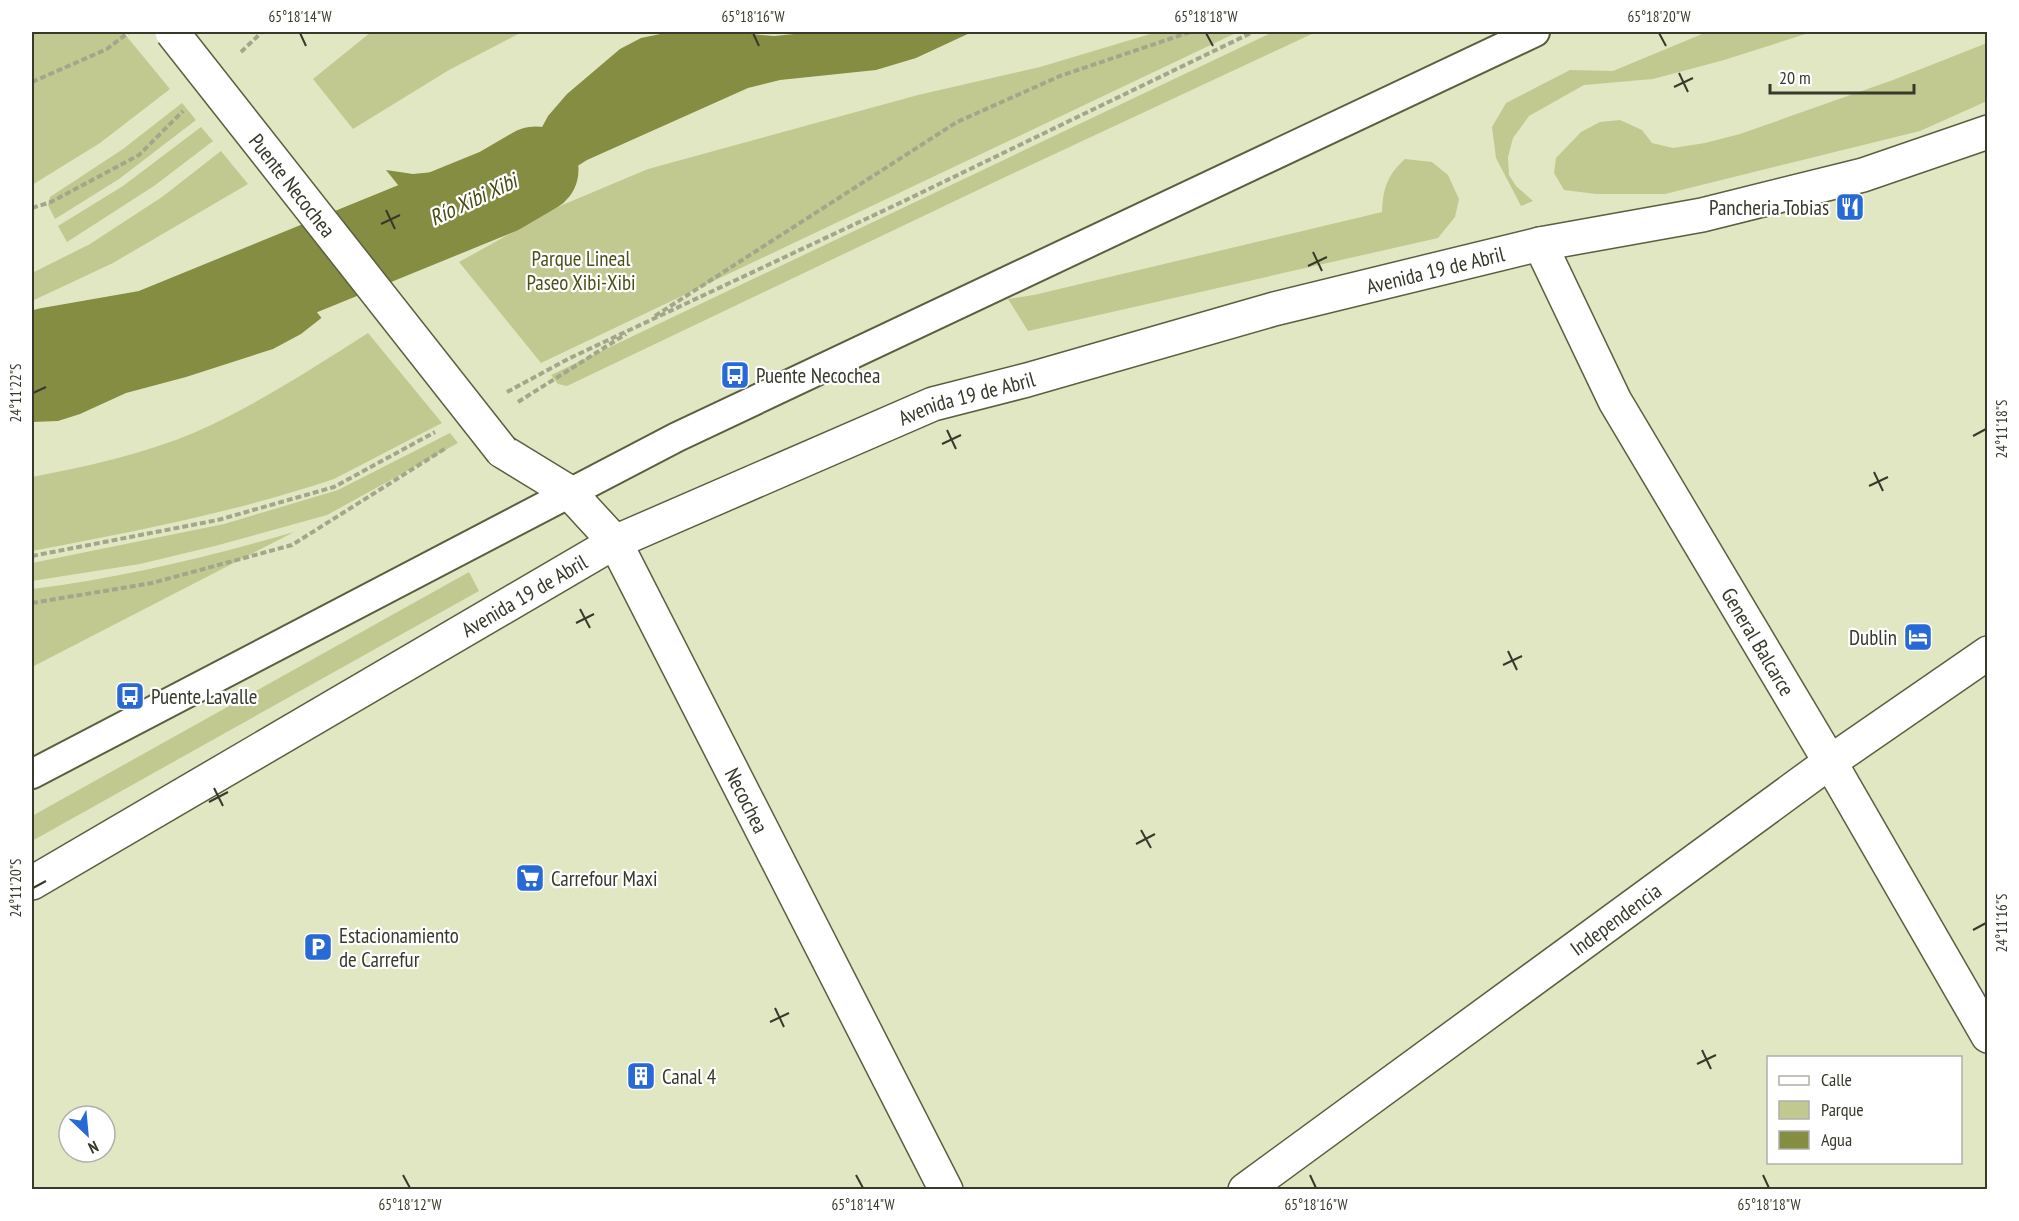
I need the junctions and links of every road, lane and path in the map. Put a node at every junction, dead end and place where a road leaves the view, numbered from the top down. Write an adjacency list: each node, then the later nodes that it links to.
1 (130, 32): 8 (path)
2 (172, 32): 18 (street, Puente Necochea, bridge)
3 (262, 32): 7 (path)
4 (1190, 32): 13 (path)
5 (1253, 32): 13 (path)
6 (1535, 32): 19 (lane)
7 (237, 56)
8 (32, 82)
9 (188, 106): 11 (path)
10 (1988, 132): 12 (street, Avenida 19 de Abril)
11 (32, 208)
12 (1540, 244): 20 (street, Avenida 19 de Abril); 24 (street, General Balcarce)
13 (640, 325): 14 (path); 15 (path)
14 (498, 397)
15 (510, 408)
16 (437, 431): 21 (path)
17 (451, 445): 22 (path)
18 (502, 451): 19 (street, Necochea)
19 (569, 492): 20 (street, Necochea); 25 (lane)
20 (615, 542): 26 (street, Avenida 19 de Abril); 28 (street, Necochea)
21 (32, 556)
22 (32, 603)
23 (1988, 653): 24 (street, Independencia)
24 (1830, 762): 27 (street, General Balcarce); 29 (street, Independencia)
25 (32, 774)
26 (32, 883)
27 (1988, 1036)
28 (946, 1190)
29 (1245, 1190)

